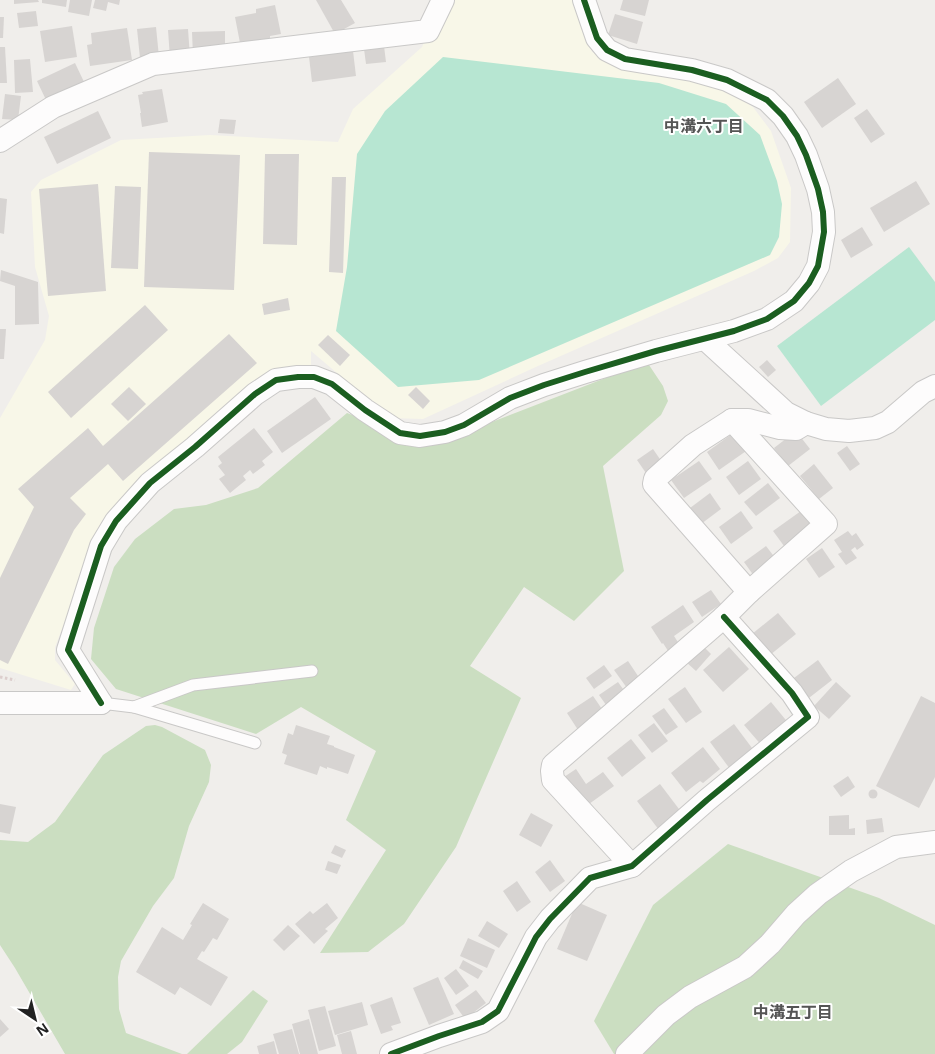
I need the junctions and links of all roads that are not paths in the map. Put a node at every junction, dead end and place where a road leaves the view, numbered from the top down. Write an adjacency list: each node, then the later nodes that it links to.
1 (443, 0): 3 (street)
2 (584, 0): 4 (street)
3 (0, 142)
4 (705, 339): 7 (street); 12 (street)
5 (935, 386): 7 (street)
6 (732, 420): 7 (street); 8 (street); 8 (street)
7 (806, 423)
8 (749, 592): 9 (street)
9 (724, 617): 16 (street); 16 (street)
10 (312, 671): 13 (lane)
11 (0, 703): 12 (street)
12 (101, 703): 13 (lane)
13 (134, 707): 14 (lane)
14 (255, 743)
15 (935, 842): 18 (street)
16 (632, 866): 17 (street)
17 (392, 1054)
18 (627, 1054)

